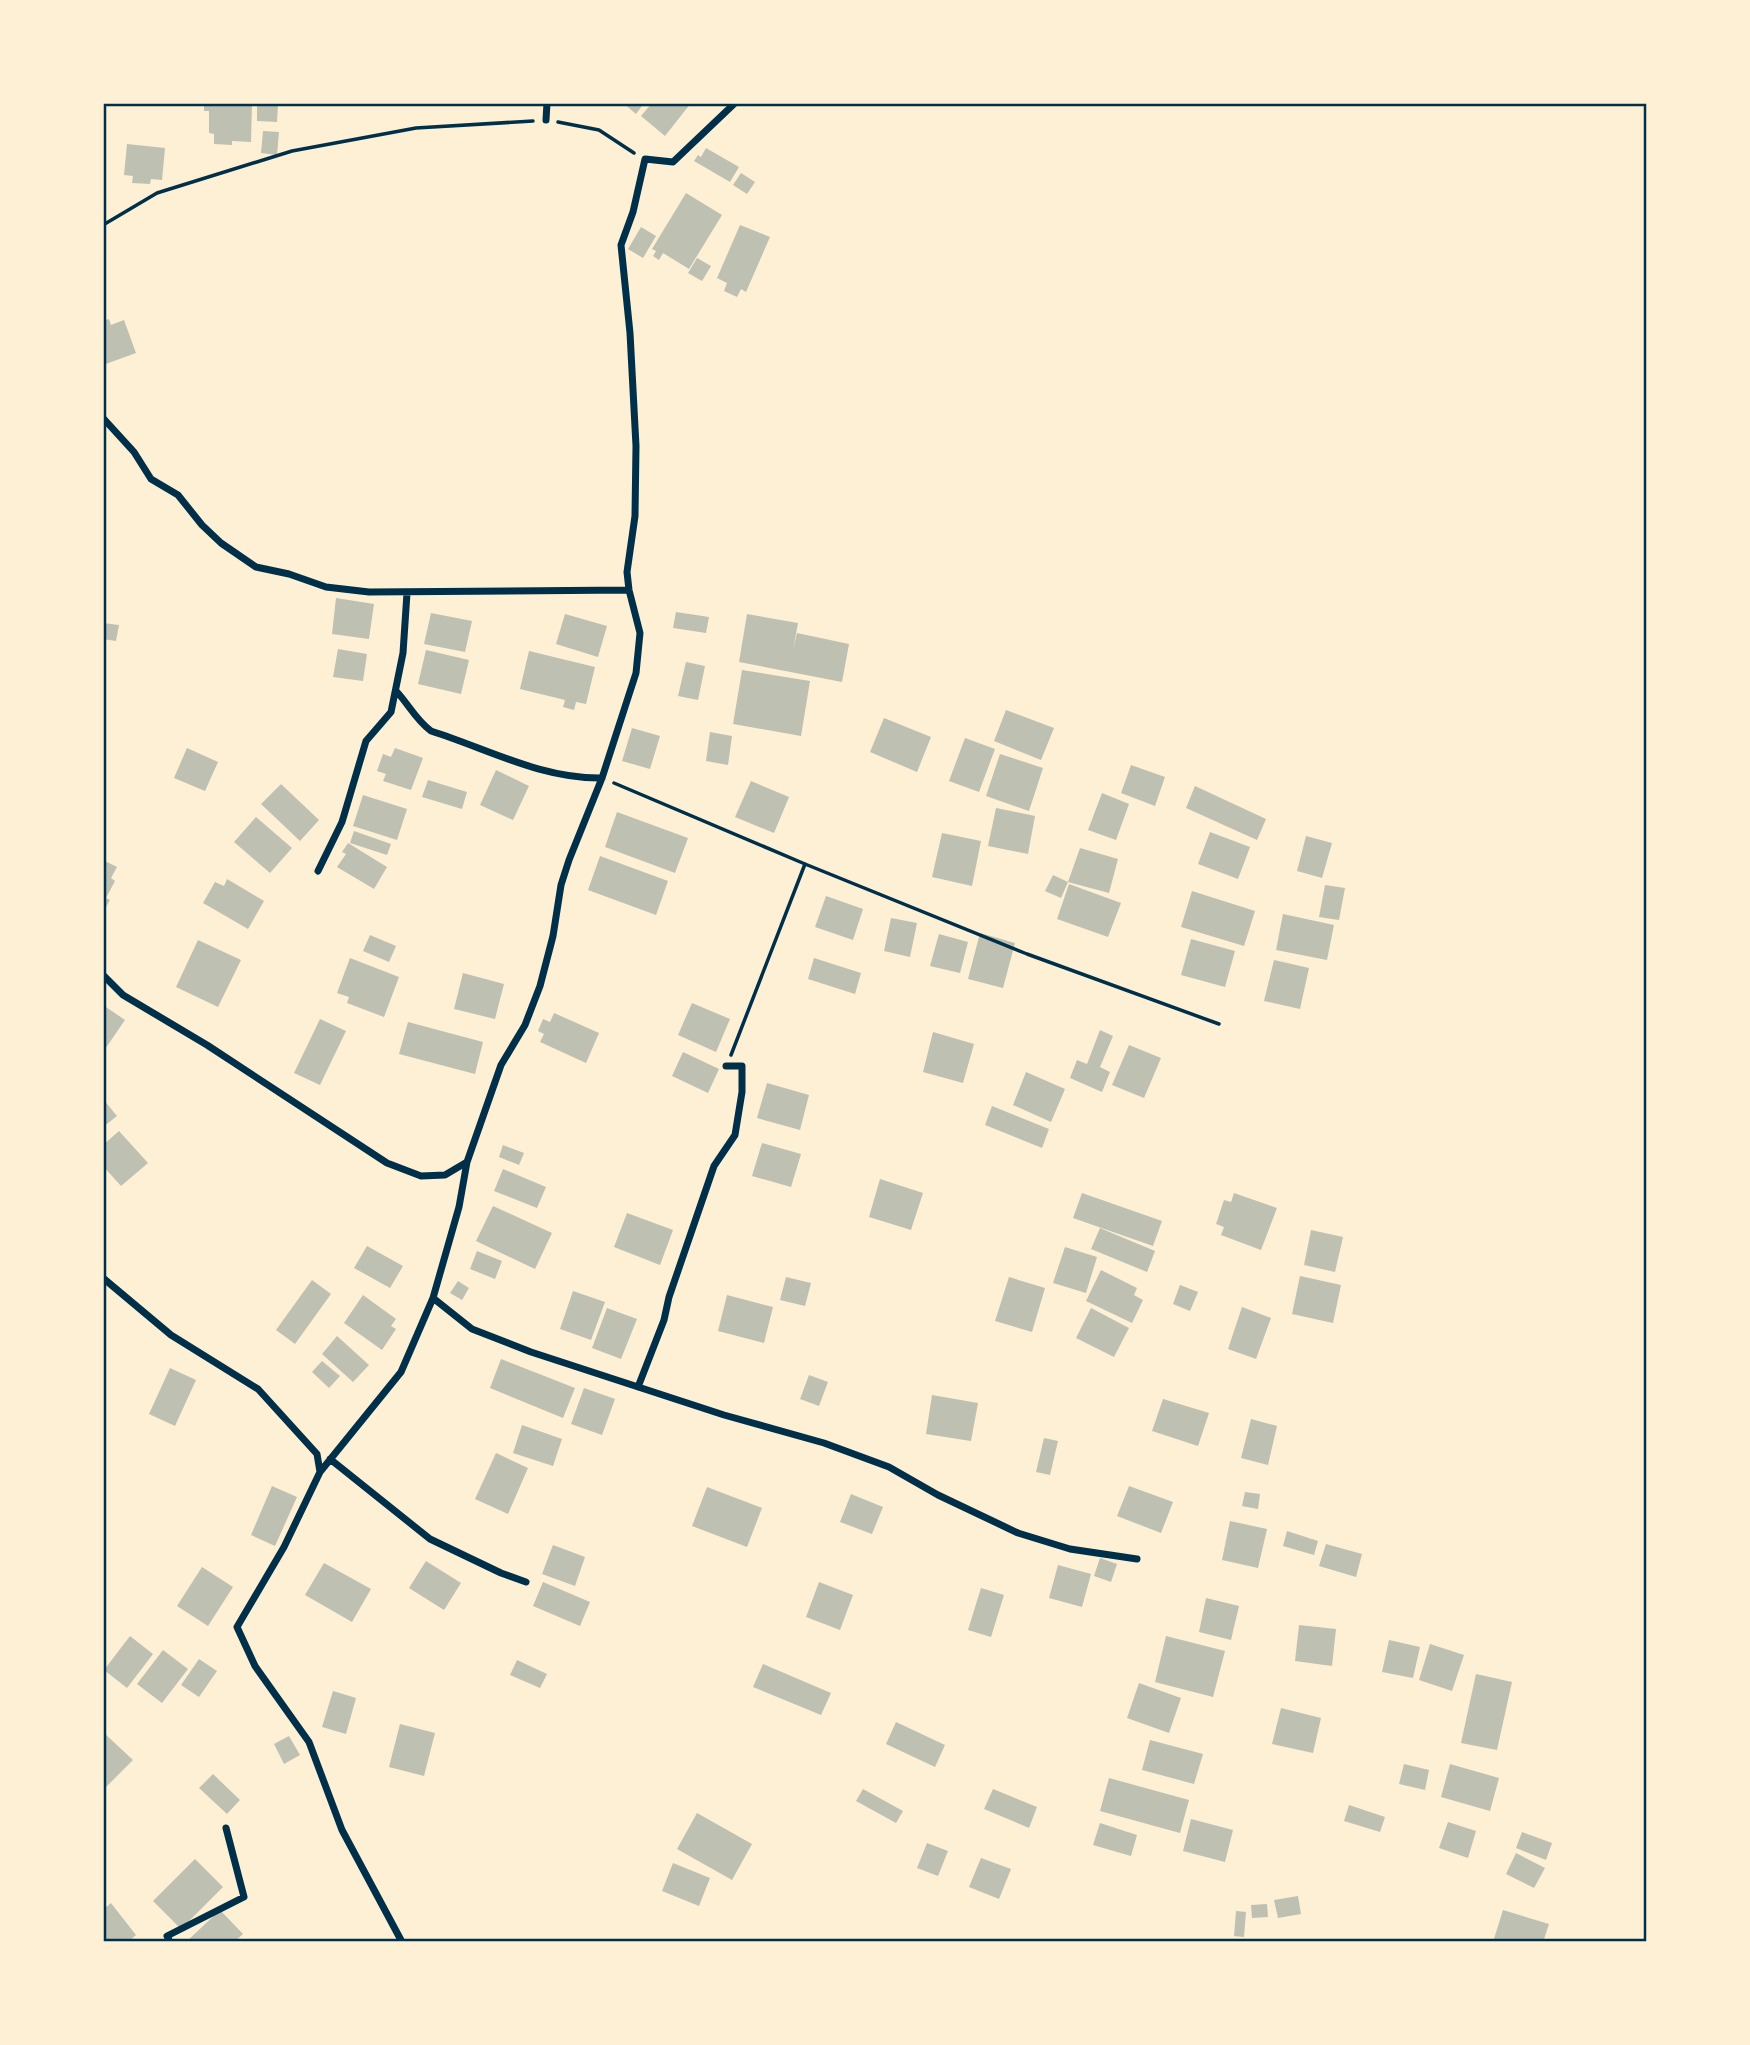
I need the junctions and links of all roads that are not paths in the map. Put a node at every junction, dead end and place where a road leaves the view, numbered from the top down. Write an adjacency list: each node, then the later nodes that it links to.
1 (547, 103): 3 (street)
2 (735, 103): 5 (street)
3 (546, 120)
4 (103, 418): 6 (street)
5 (629, 590): 6 (street); 8 (street)
6 (407, 593): 7 (street)
7 (397, 692): 8 (street); 9 (street)
8 (602, 778): 12 (street)
9 (318, 871)
10 (103, 975): 12 (street)
11 (726, 1066): 15 (street)
12 (467, 1162): 14 (street)
13 (103, 1278): 17 (street)
14 (433, 1298): 15 (street); 16 (street)
15 (638, 1387): 18 (street)
16 (330, 1459): 17 (street); 19 (street)
17 (320, 1472): 22 (street)
18 (1137, 1559)
19 (526, 1582)
20 (226, 1828): 21 (street)
21 (170, 1942)
22 (402, 1942)

